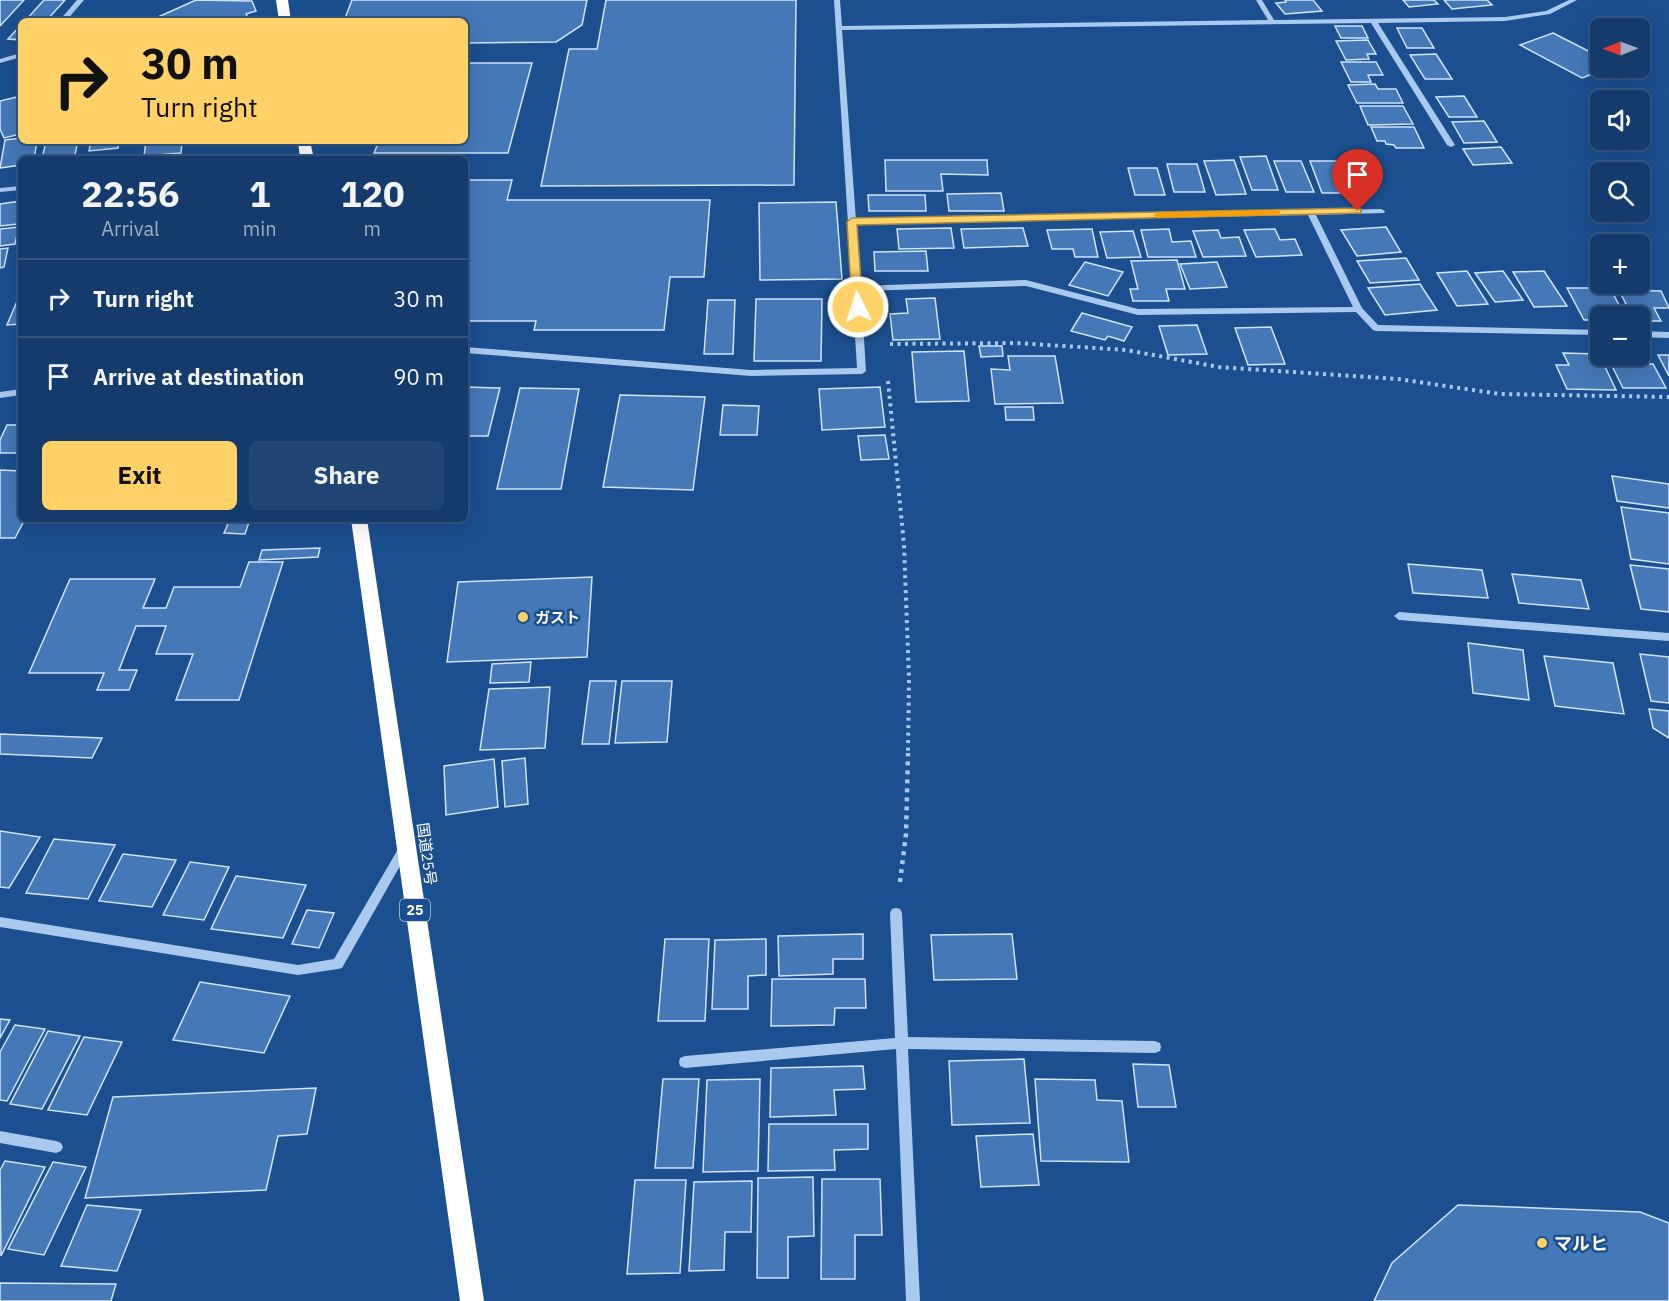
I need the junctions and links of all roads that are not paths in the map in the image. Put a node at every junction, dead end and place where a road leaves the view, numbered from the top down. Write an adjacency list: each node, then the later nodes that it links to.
1 (81, 0): 6 (street)
2 (282, 0): 7 (highway)
3 (837, 0): 10 (street)
4 (1259, 0): 9 (street)
5 (1574, 0): 8 (street)
6 (65, 18)
7 (285, 18)
8 (1373, 21): 9 (street); 13 (street)
9 (1272, 22): 10 (street)
10 (838, 28): 18 (street)
11 (18, 56): 12 (street)
12 (0, 61)
13 (1451, 145)
14 (18, 188): 15 (street)
15 (0, 190)
16 (1381, 211): 17 (street)
17 (1311, 212): 18 (street); 20 (street)
18 (852, 222): 19 (street)
19 (856, 289): 20 (street); 24 (street)
20 (1358, 309): 21 (street)
21 (1590, 333)
22 (1650, 334): 23 (street)
23 (1669, 335)
24 (468, 350)
25 (18, 392): 26 (street)
26 (0, 394)
27 (359, 522): 30 (highway, 国道25号 / 25)
28 (1399, 616): 29 (street)
29 (1669, 637)
30 (406, 846): 32 (street); 38 (highway, 国道25号 / 25)
31 (896, 914): 33 (street)
32 (0, 922)
33 (900, 1043): 34 (street); 35 (street); 39 (street)
34 (1155, 1047)
35 (685, 1062)
36 (0, 1137): 37 (street)
37 (56, 1147)
38 (472, 1301)
39 (913, 1301)

